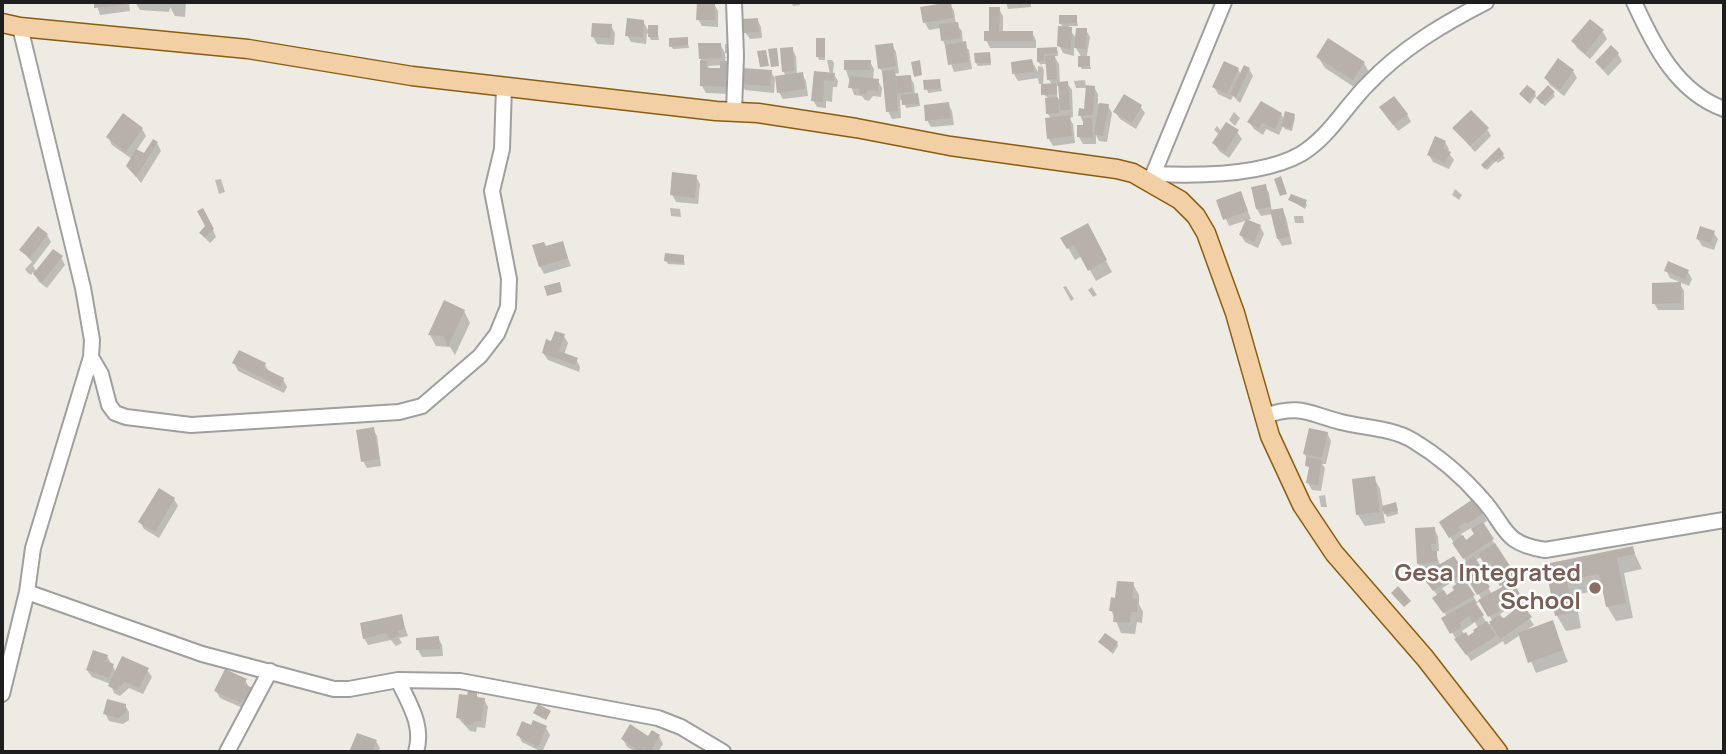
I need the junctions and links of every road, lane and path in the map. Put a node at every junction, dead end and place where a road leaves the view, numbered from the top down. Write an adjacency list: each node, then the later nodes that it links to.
1 (734, 2): 9 (street)
2 (1224, 2): 10 (street)
3 (1486, 2): 10 (street)
4 (1634, 2): 8 (street)
5 (2, 23): 6 (main road)
6 (20, 27): 7 (main road); 11 (street)
7 (504, 86): 9 (main road); 11 (street)
8 (1724, 109)
9 (734, 111): 10 (main road)
10 (1151, 178): 12 (main road)
11 (91, 357): 14 (street)
12 (1264, 416): 13 (street); 21 (main road)
13 (1724, 520)
14 (27, 593): 15 (street); 17 (street)
15 (270, 671): 16 (street); 18 (street)
16 (398, 680): 19 (street); 20 (street)
17 (2, 694)
18 (227, 752)
19 (416, 752)
20 (723, 752)
21 (1498, 752)

